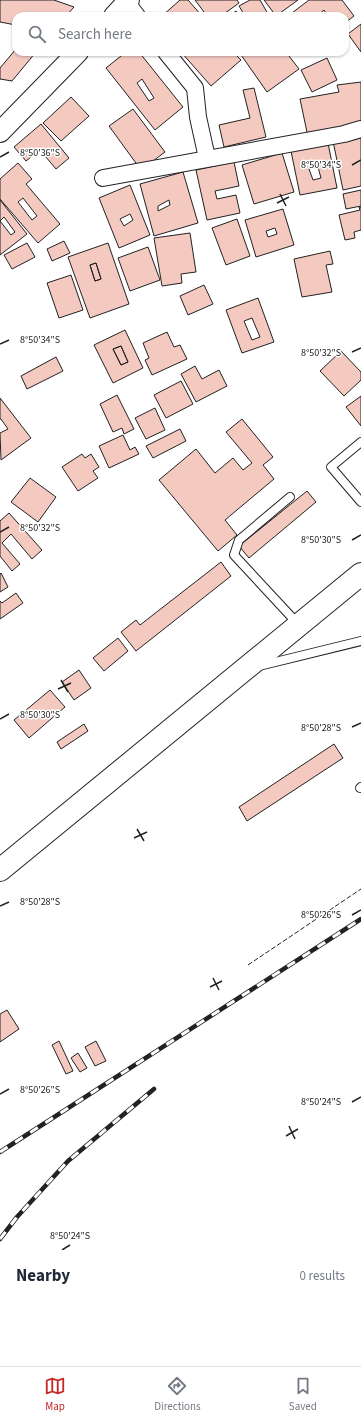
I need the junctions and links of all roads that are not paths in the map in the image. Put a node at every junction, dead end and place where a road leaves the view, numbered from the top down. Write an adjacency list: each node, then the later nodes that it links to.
1 (74, 56): 4 (street)
2 (169, 56): 5 (street)
3 (361, 129): 5 (street)
4 (0, 132)
5 (207, 158): 6 (street)
6 (104, 178)
7 (361, 442): 9 (lane)
8 (290, 497): 11 (lane)
9 (361, 502)
10 (361, 574): 11 (highway)
11 (298, 625): 13 (highway)
12 (361, 641): 13 (lane)
13 (244, 669): 14 (highway)
14 (0, 870)

